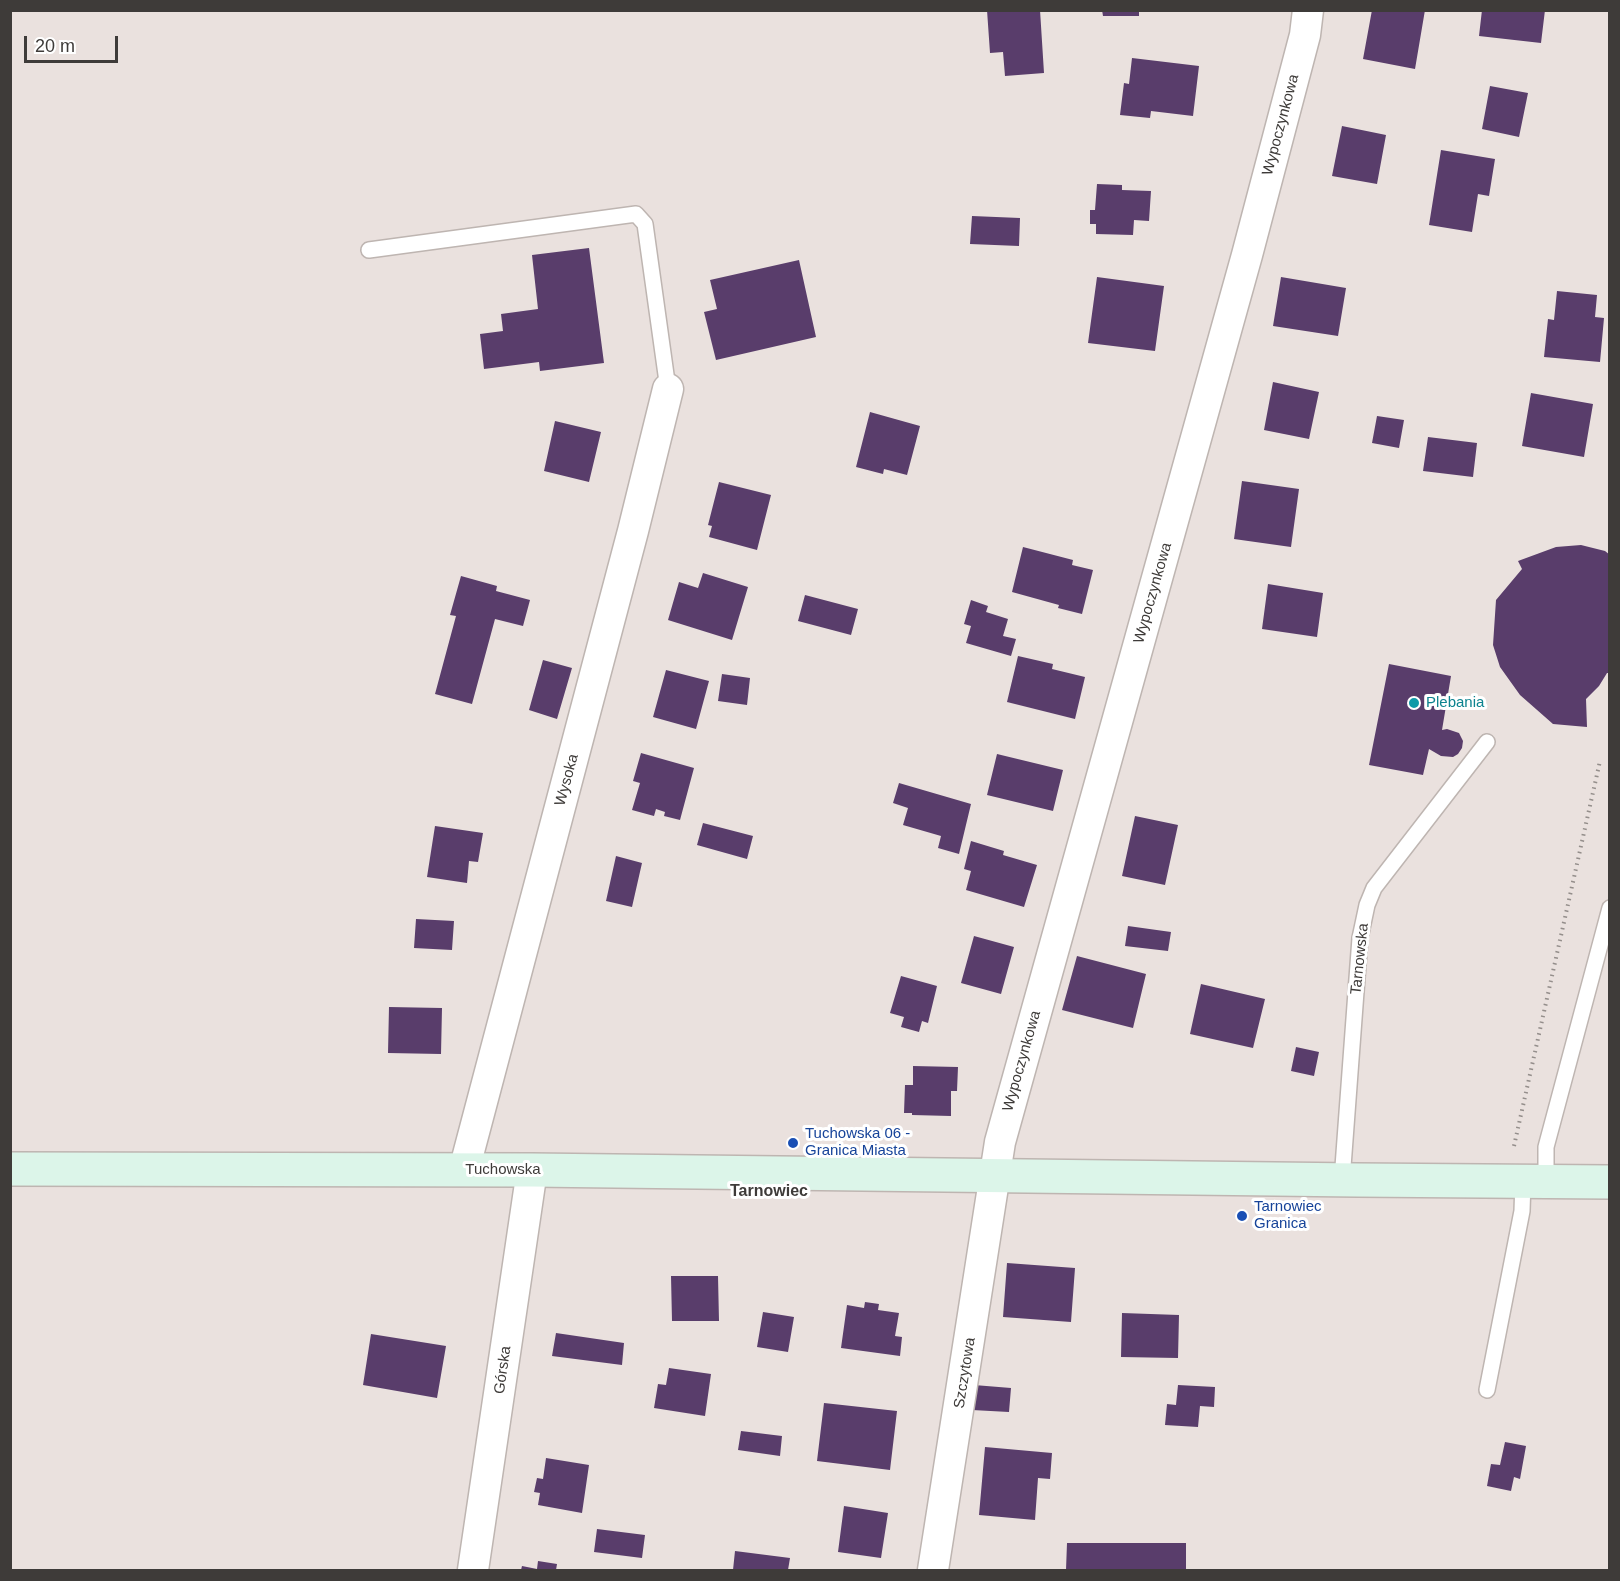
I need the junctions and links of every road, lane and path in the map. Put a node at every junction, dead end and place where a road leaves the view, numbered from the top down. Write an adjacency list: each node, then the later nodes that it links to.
1 (1308, 10): 11 (street, Wypoczynkowa)
2 (369, 250): 3 (lane)
3 (668, 389): 9 (street, Wysoka)
4 (1487, 742): 12 (lane, Tarnowska)
5 (1600, 760): 7 (path)
6 (1610, 908): 13 (lane)
7 (1514, 1146)
8 (10, 1169): 9 (main road, Tuchowska)
9 (464, 1170): 10 (main road, Tuchowska)
10 (532, 1170): 11 (main road, Tuchowska); 16 (street, Górska)
11 (996, 1175): 12 (main road); 17 (street, Szczytowa)
12 (1342, 1180): 13 (main road)
13 (1535, 1181): 14 (main road); 15 (lane)
14 (1610, 1182)
15 (1487, 1390)
16 (473, 1570)
17 (933, 1570)

